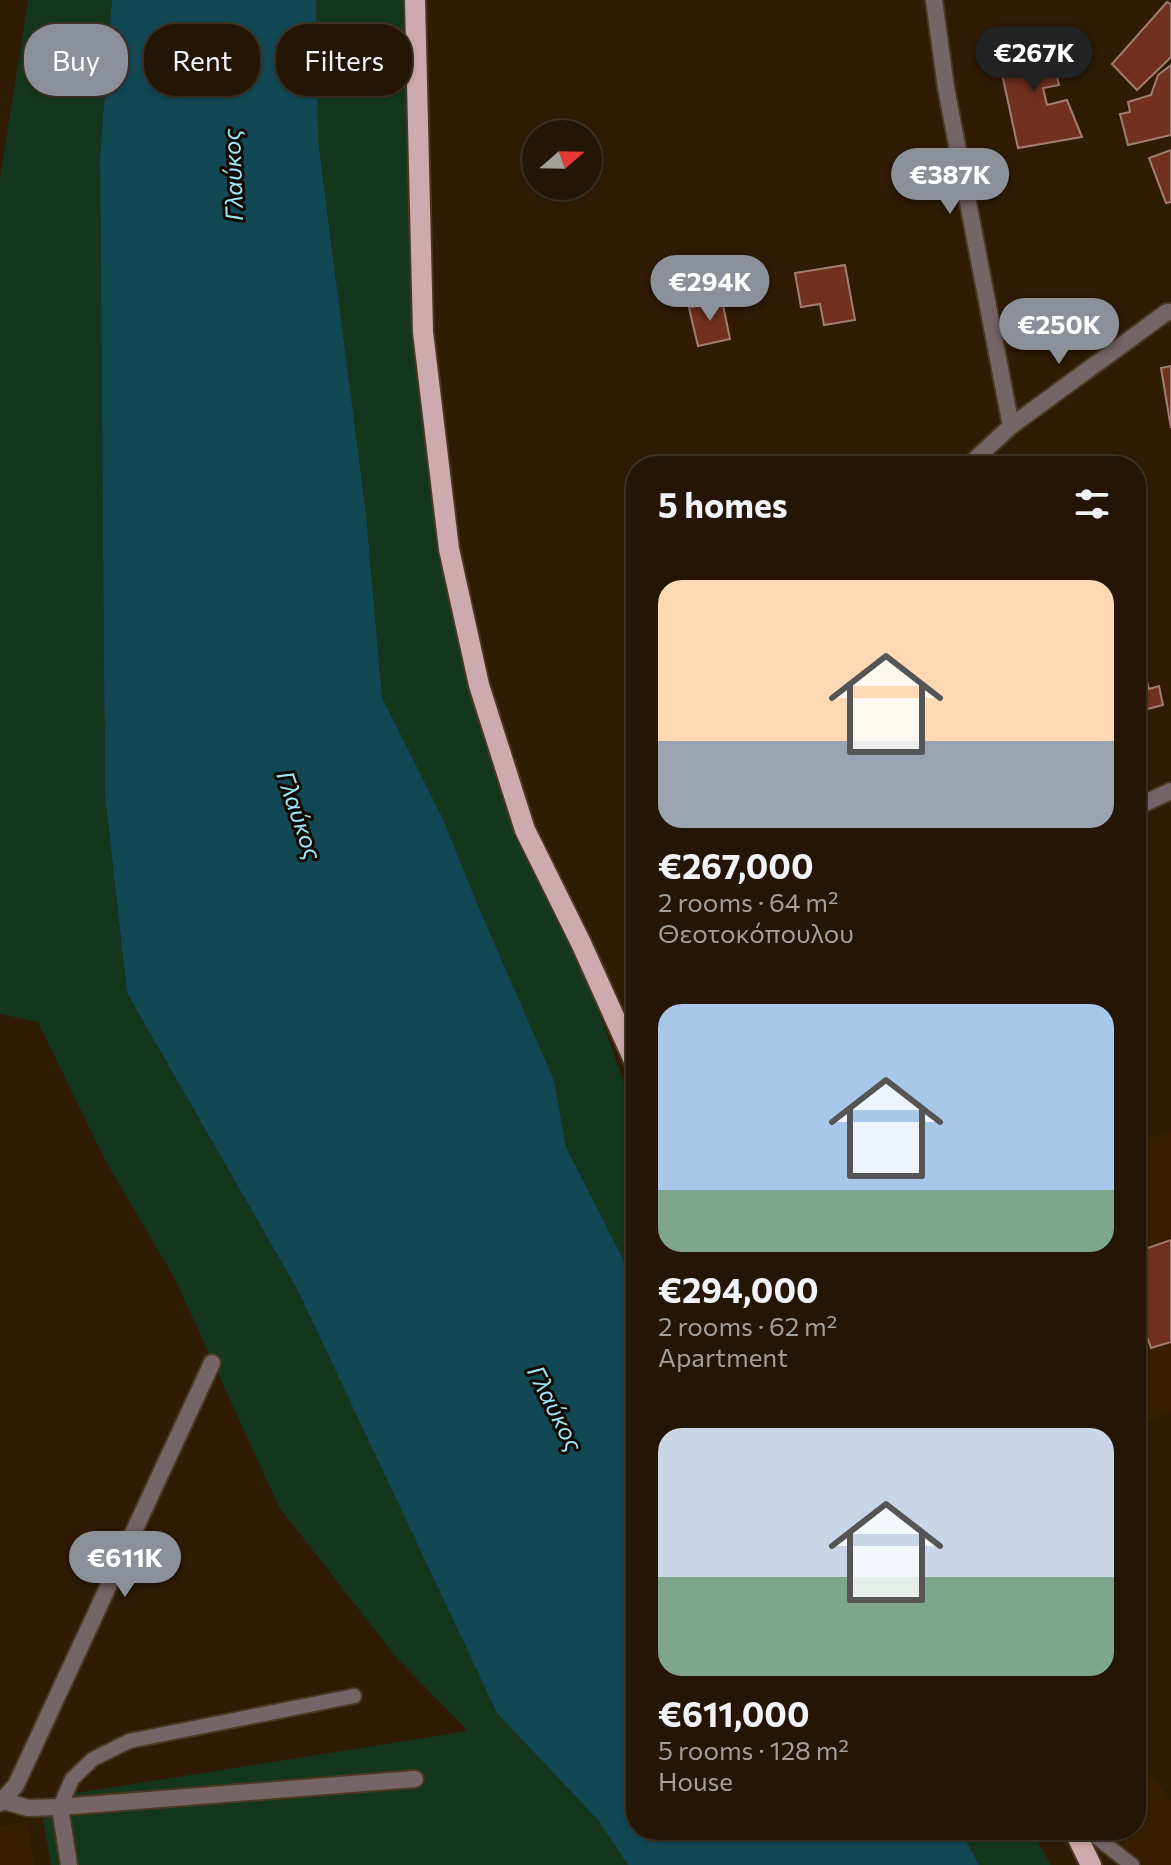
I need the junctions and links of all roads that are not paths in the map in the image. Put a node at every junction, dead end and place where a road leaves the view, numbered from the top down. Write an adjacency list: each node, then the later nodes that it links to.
1 (415, 0): 8 (main road)
2 (934, 0): 4 (street)
3 (1171, 312): 4 (street)
4 (1011, 426): 5 (street)
5 (979, 456)
6 (1171, 791): 7 (street)
7 (1146, 802)
8 (626, 1043)
9 (212, 1363): 12 (street)
10 (354, 1696): 13 (lane)
11 (415, 1779): 13 (street)
12 (2, 1802): 13 (street)
13 (60, 1807): 16 (street)
14 (1079, 1840): 17 (main road)
15 (1100, 1840): 18 (lane)
16 (69, 1865)
17 (1091, 1865)
18 (1132, 1865)

